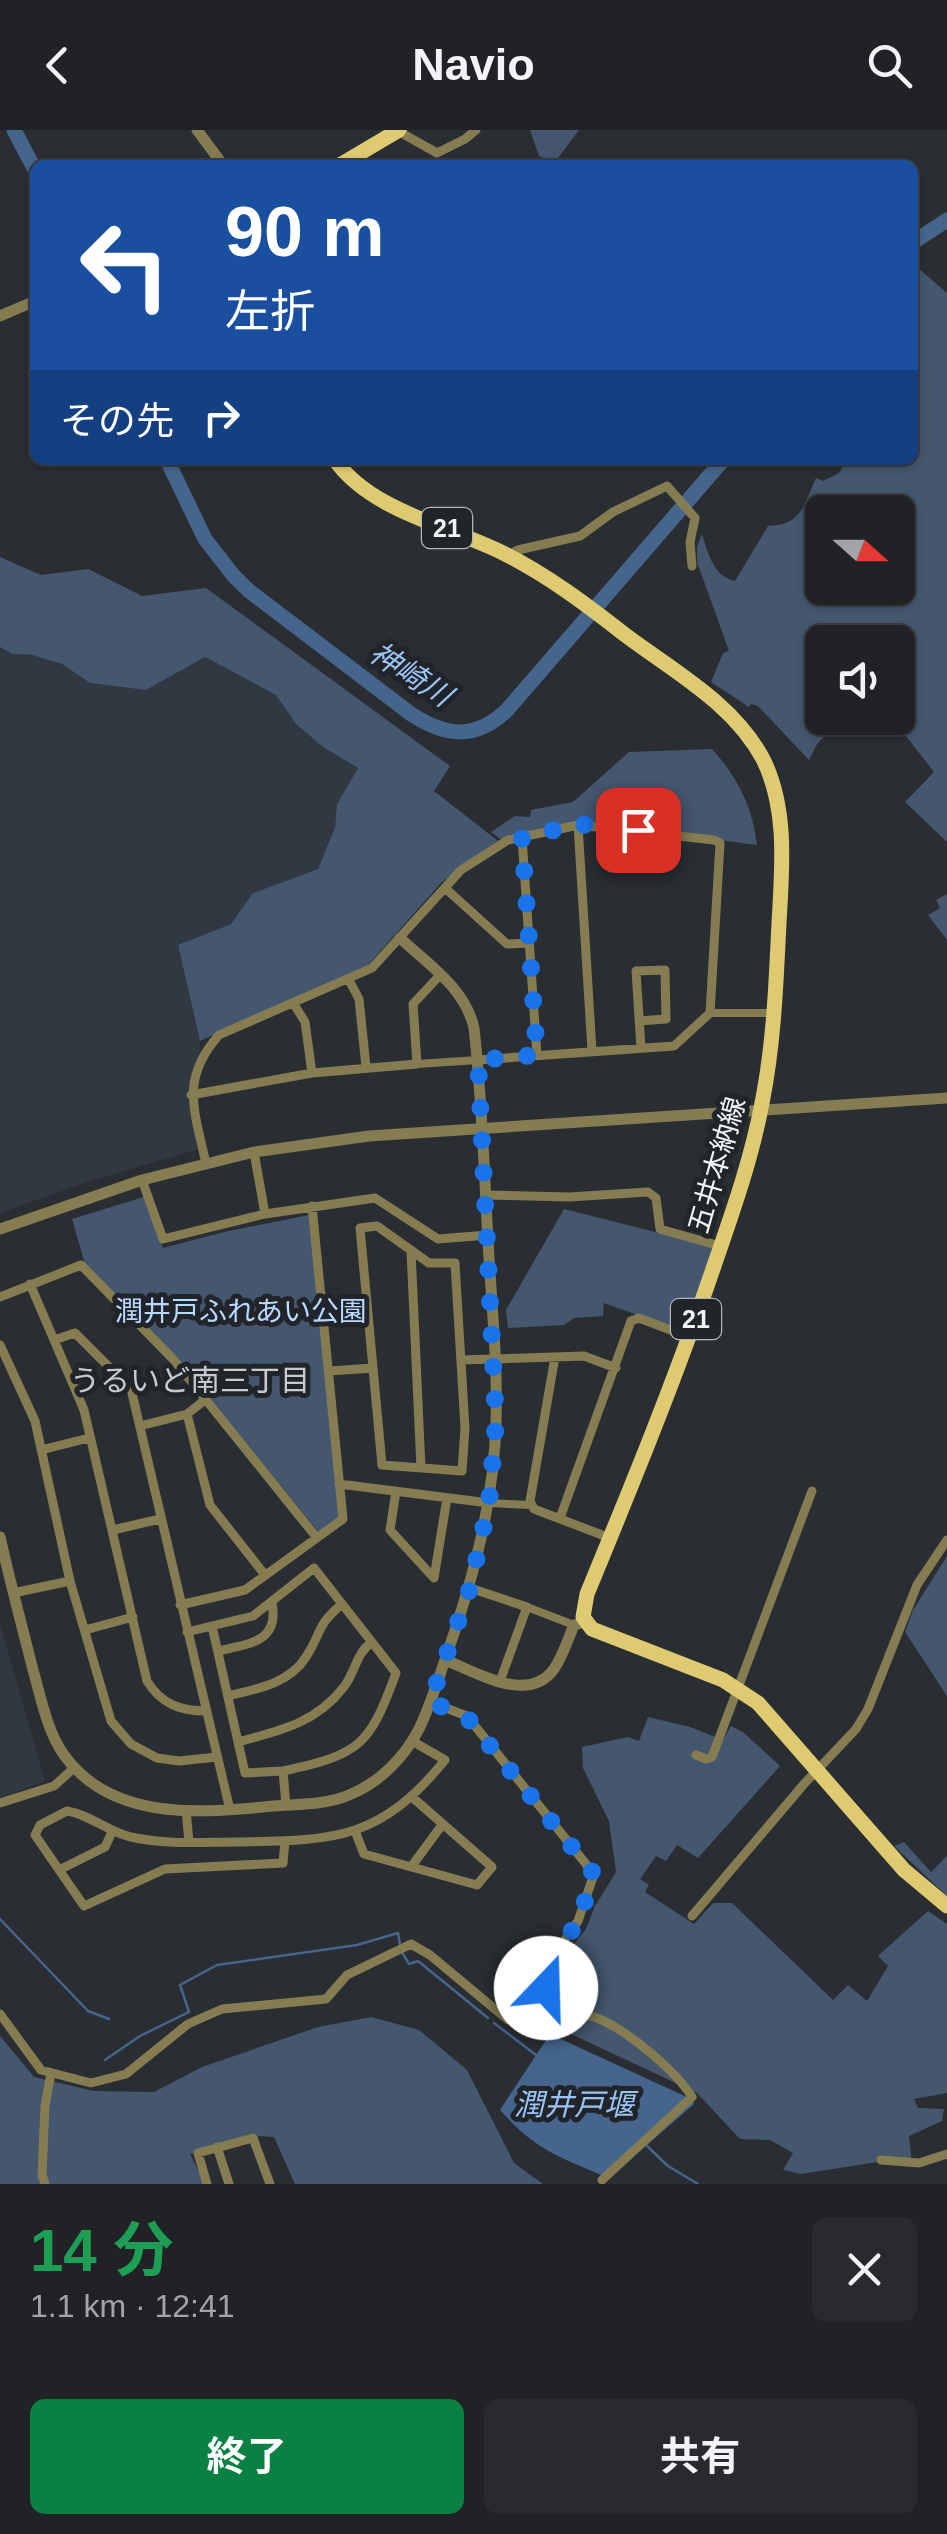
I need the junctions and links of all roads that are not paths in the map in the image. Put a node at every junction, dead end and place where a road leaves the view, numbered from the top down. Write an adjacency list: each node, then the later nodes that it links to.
1 (198, 130): 5 (street)
2 (476, 130): 4 (street)
3 (399, 131): 4 (street); 6 (main road)
4 (437, 153): 7 (street)
5 (220, 160)
6 (349, 160)
7 (442, 160)
8 (30, 303): 9 (street)
9 (0, 316)
10 (340, 465): 11 (main road, 五井本納線 / 21)
11 (508, 555): 12 (street); 22 (main road, 五井本納線 / 21)
12 (692, 566)
13 (578, 824): 14 (street); 21 (street); 25 (street)
14 (522, 838): 15 (street); 17 (street)
15 (444, 888): 16 (street); 17 (street)
16 (400, 938): 18 (street); 19 (street)
17 (529, 943): 26 (street)
18 (440, 975): 27 (street); 28 (street)
19 (349, 980): 20 (street); 29 (street)
20 (294, 1004): 30 (street); 31 (street)
21 (710, 1013): 22 (street); 24 (street)
22 (775, 1013): 33 (main road, 五井本納線 / 21)
23 (639, 1021): 23 (street); 24 (street)
24 (641, 1048): 25 (street)
25 (592, 1051): 26 (street)
26 (537, 1055): 27 (street)
27 (478, 1060): 28 (street); 34 (street)
28 (417, 1064): 29 (street)
29 (366, 1067): 30 (street)
30 (312, 1073): 31 (street)
31 (191, 1095): 36 (street)
32 (947, 1098): 33 (street)
33 (762, 1108): 34 (street); 43 (main road, 五井本納線 / 21)
34 (480, 1129): 35 (street); 38 (street)
35 (254, 1152): 36 (street); 40 (street)
36 (206, 1164): 37 (street)
37 (142, 1180): 40 (street); 41 (street)
38 (486, 1195): 42 (street); 43 (street)
39 (312, 1206): 40 (street); 42 (street); 55 (street)
40 (266, 1214)
41 (0, 1229)
42 (488, 1235): 51 (street)
43 (720, 1246): 47 (main road, 五井本納線 / 21)
44 (411, 1251): 52 (street); 53 (street); 61 (street)
45 (30, 1284): 46 (street); 48 (street); 56 (street)
46 (0, 1297)
47 (690, 1337): 54 (street); 73 (main road, 五井本納線 / 21)
48 (54, 1340): 58 (street); 59 (street)
49 (0, 1344): 60 (street)
50 (555, 1357): 51 (street); 54 (street); 67 (street)
51 (494, 1359): 52 (street); 66 (street)
52 (461, 1360): 61 (street)
53 (373, 1368): 55 (street); 61 (street)
54 (616, 1368): 68 (street)
55 (329, 1371): 62 (street)
56 (205, 1400): 57 (street); 72 (street)
57 (188, 1414): 58 (street); 75 (street)
58 (140, 1426): 69 (street)
59 (89, 1438): 60 (street); 70 (street)
60 (41, 1450): 76 (street)
61 (422, 1468)
62 (339, 1484): 63 (street); 72 (street)
63 (396, 1491): 65 (street); 65 (street)
64 (812, 1492): 92 (street)
65 (447, 1498): 66 (street)
66 (489, 1503): 67 (street); 77 (street)
67 (531, 1505): 68 (street)
68 (560, 1518): 73 (street)
69 (160, 1519): 70 (street); 81 (street)
70 (113, 1530): 83 (street)
71 (0, 1538): 78 (street)
72 (318, 1538): 75 (street)
73 (610, 1538): 84 (main road, 五井本納線 / 21)
74 (947, 1540): 101 (street)
75 (265, 1575): 81 (street)
76 (70, 1581): 78 (street); 86 (street)
77 (470, 1588): 82 (street); 90 (street)
78 (13, 1594): 100 (street)
79 (272, 1603): 80 (street); 85 (street); 89 (street)
80 (342, 1604): 88 (street); 93 (street)
81 (180, 1605): 87 (street)
82 (526, 1607): 84 (street); 91 (street)
83 (133, 1617): 86 (street); 95 (street)
84 (579, 1624): 91 (street); 92 (main road)
85 (212, 1626): 87 (street); 89 (street)
86 (85, 1630): 99 (street)
87 (186, 1632): 95 (street)
88 (372, 1642): 97 (street); 102 (street)
89 (218, 1651): 93 (street)
90 (445, 1660): 91 (street); 94 (street)
91 (500, 1681)
92 (738, 1689): 98 (street); 101 (main road)
93 (228, 1696): 97 (street)
94 (430, 1702): 96 (street); 117 (street)
95 (207, 1711): 99 (street)
96 (412, 1740): 103 (street); 105 (street)
97 (238, 1742): 102 (street)
98 (696, 1755)
99 (216, 1757): 107 (street)
100 (74, 1767): 104 (street); 106 (street)
101 (817, 1770): 115 (main road); 116 (street)
102 (283, 1771): 105 (street)
103 (412, 1797): 108 (street); 109 (street)
104 (0, 1803)
105 (286, 1805): 107 (street)
106 (186, 1810): 107 (street); 112 (street)
107 (230, 1810)
108 (442, 1825): 113 (street); 113 (street)
109 (355, 1831): 111 (street); 113 (street)
110 (112, 1832): 112 (street); 114 (street); 114 (street)
111 (285, 1841): 112 (street); 114 (street)
112 (188, 1842)
113 (411, 1867)
114 (58, 1870)
115 (947, 1906)
116 (692, 1916)
117 (548, 1964): 119 (street); 123 (street)
118 (0, 2014): 119 (street)
119 (51, 2074): 124 (street)
120 (218, 2147): 125 (street); 126 (street); 127 (street)
121 (947, 2154): 122 (street)
122 (881, 2160)
123 (602, 2180)
124 (45, 2184)
125 (207, 2184)
126 (228, 2184)
127 (270, 2184)

